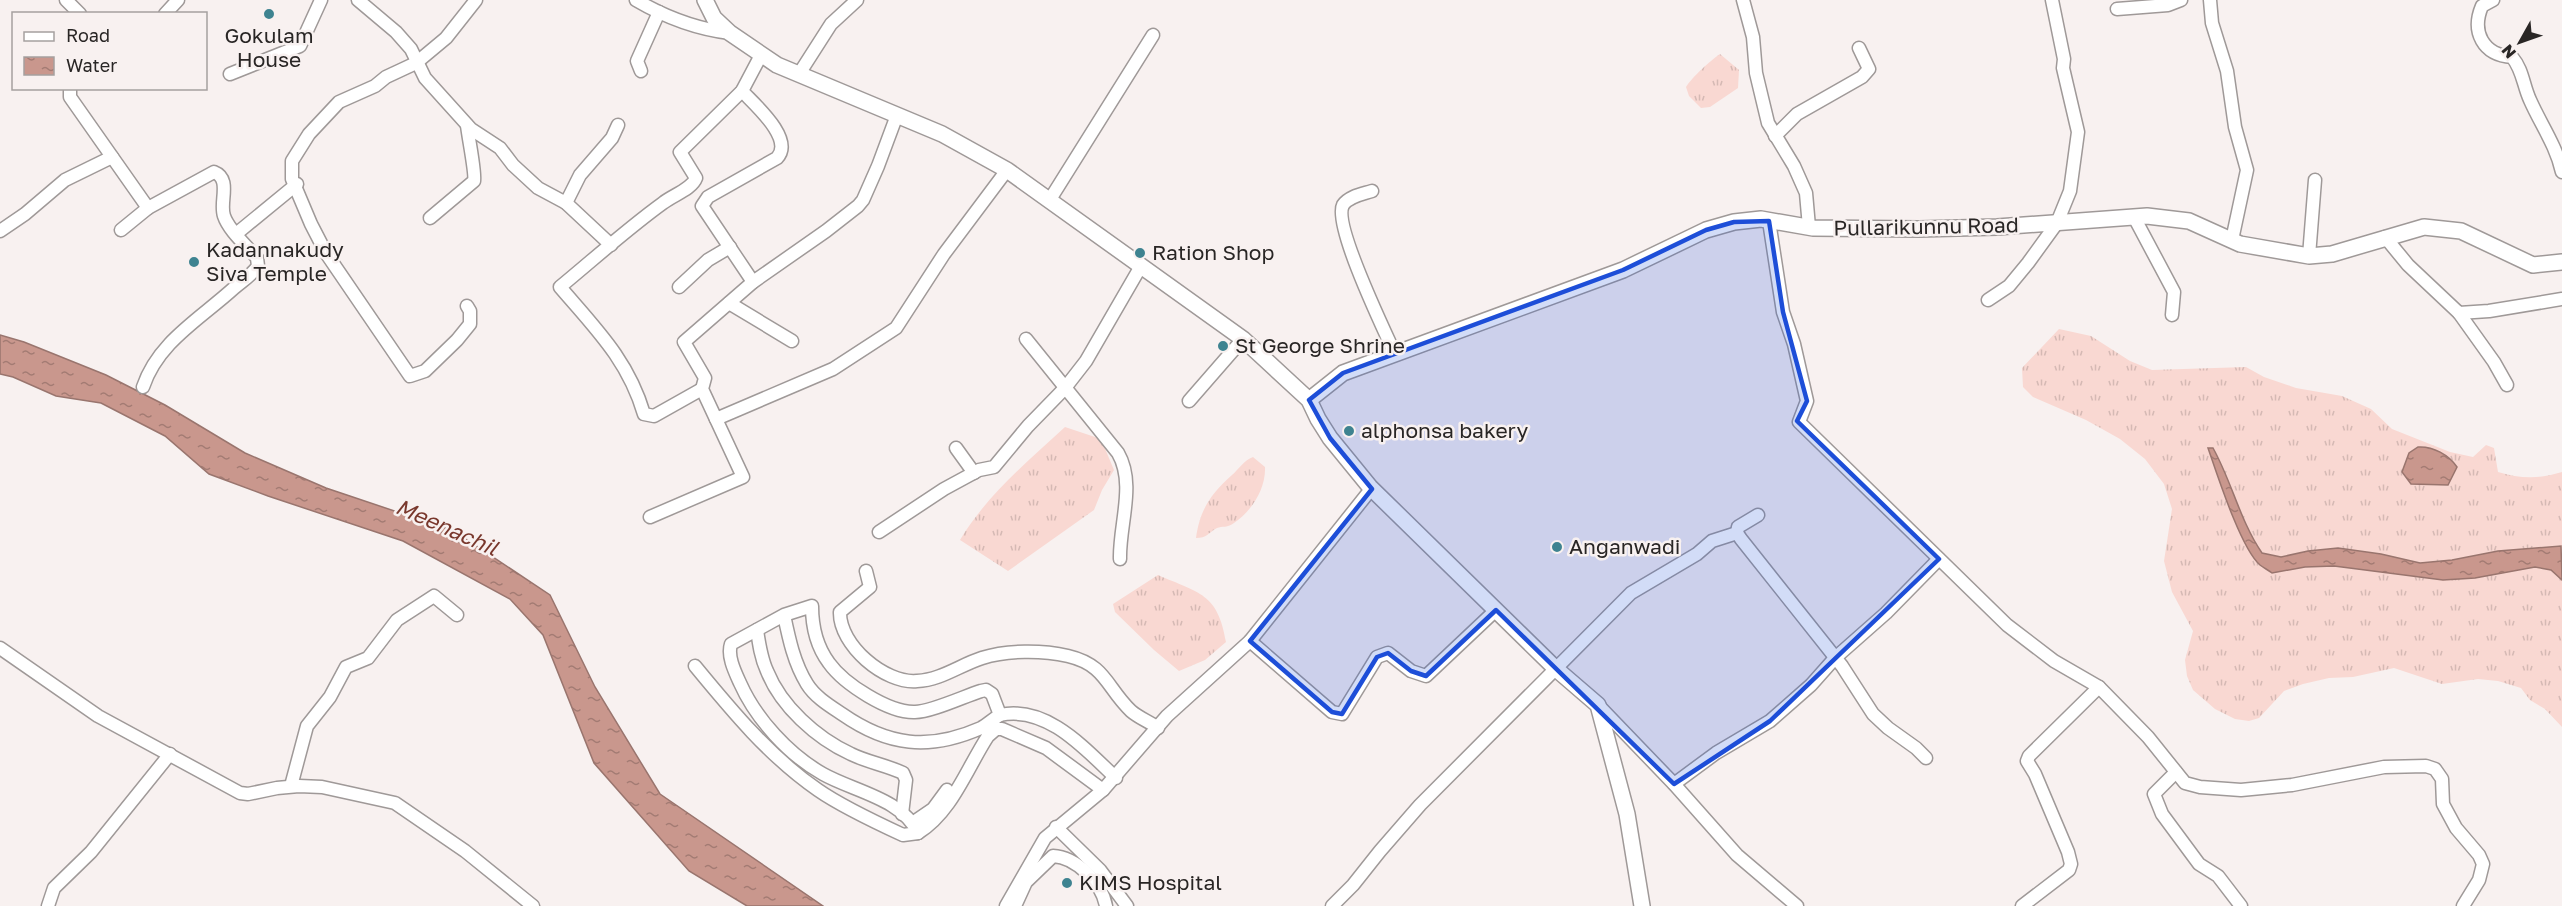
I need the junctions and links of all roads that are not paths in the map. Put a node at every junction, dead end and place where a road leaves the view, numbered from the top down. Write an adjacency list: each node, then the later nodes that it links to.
1 (66, 0): 15 (street)
2 (178, 0): 16 (street)
3 (321, 0): 24 (street)
4 (358, 0): 22 (street)
5 (476, 0): 22 (street)
6 (636, 0): 17 (street)
7 (705, 0): 18 (main road)
8 (857, 0): 25 (street)
9 (1743, 0): 31 (street)
10 (2052, 0): 46 (street)
11 (2181, 0): 14 (street)
12 (2210, 0): 52 (street)
13 (2493, 0): 34 (street)
14 (2117, 9)
15 (78, 12)
16 (167, 12)
17 (659, 12): 18 (street); 23 (street)
18 (730, 33): 21 (main road)
19 (1153, 35): 39 (street)
20 (1859, 48): 31 (street)
21 (761, 55): 25 (main road); 27 (street)
22 (416, 63): 29 (street); 36 (street)
23 (641, 71)
24 (230, 74)
25 (799, 74): 28 (main road)
26 (70, 90): 32 (street)
27 (742, 91): 37 (street); 41 (street)
28 (897, 115): 33 (main road); 58 (street)
29 (467, 125): 40 (street); 44 (street)
30 (618, 125): 40 (street)
31 (1775, 136): 47 (street)
32 (112, 157): 42 (street); 49 (street)
33 (1007, 170): 39 (main road); 76 (street)
34 (2562, 172)
35 (2315, 180): 55 (street)
36 (297, 184): 50 (street); 63 (street)
37 (694, 184): 41 (street); 53 (street)
38 (1372, 191): 69 (street)
39 (1049, 201): 57 (main road)
40 (566, 203): 53 (street)
41 (702, 204): 54 (street)
42 (148, 208): 48 (street); 50 (street)
43 (2134, 217): 46 (main road, Pullarikunnu Road); 52 (main road, Pullarikunnu Road); 65 (street)
44 (430, 218)
45 (1769, 221): 47 (main road, Pullarikunnu Road); 69 (main road, Pullarikunnu Road); 85 (street)
46 (2057, 223): 47 (main road, Pullarikunnu Road); 61 (street)
47 (1809, 227)
48 (121, 230)
49 (0, 231)
50 (236, 234): 71 (street)
51 (2385, 237): 55 (main road, Pullarikunnu Road); 56 (main road, Pullarikunnu Road); 64 (street)
52 (2232, 240): 55 (main road, Pullarikunnu Road)
53 (611, 245): 73 (street)
54 (730, 247): 58 (street); 59 (street)
55 (2309, 256)
56 (2562, 262)
57 (1141, 266): 67 (main road); 72 (street)
58 (753, 282): 62 (street)
59 (679, 287)
60 (2562, 299): 64 (street)
61 (1988, 300)
62 (729, 303): 68 (street); 73 (street)
63 (467, 306)
64 (2459, 313): 70 (street)
65 (2172, 315)
66 (1026, 339): 72 (street)
67 (1243, 339): 74 (main road); 75 (street)
68 (792, 341)
69 (1395, 354): 74 (main road, Pullarikunnu Road)
70 (2507, 385)
71 (143, 387)
72 (1065, 388): 78 (street); 84 (street)
73 (702, 389): 76 (street)
74 (1309, 400): 79 (main road)
75 (1189, 401)
76 (716, 419): 81 (street)
77 (956, 448): 78 (street)
78 (974, 473): 82 (street)
79 (1372, 488): 87 (main road); 91 (street)
80 (1758, 515): 83 (street)
81 (650, 517)
82 (879, 532)
83 (1737, 532): 93 (street); 95 (street)
84 (1120, 559)
85 (1938, 559): 93 (street); 96 (street)
86 (866, 572): 100 (street)
87 (1496, 610): 91 (street); 95 (main road)
88 (457, 615): 106 (street)
89 (784, 615): 90 (street); 98 (street); 99 (street)
90 (757, 630): 108 (street); 108 (street)
91 (1250, 641): 100 (street)
92 (0, 648): 101 (street)
93 (1835, 658): 102 (street); 105 (street)
94 (695, 666): 110 (street)
95 (1555, 668): 97 (main road); 117 (street)
96 (2099, 687): 103 (street); 120 (street)
97 (1598, 705): 105 (street); 118 (main road)
98 (1000, 715): 99 (street); 104 (street)
99 (983, 727): 110 (street)
100 (1158, 728): 104 (street)
101 (170, 754): 106 (street); 111 (street)
102 (1926, 758)
103 (2176, 772): 121 (street); 122 (street)
104 (1116, 778): 107 (street)
105 (1674, 784): 119 (street)
106 (291, 786): 112 (street)
107 (1103, 790): 109 (street); 110 (street)
108 (902, 814): 110 (street)
109 (1056, 827): 113 (street); 116 (street)
110 (916, 828)
111 (48, 906)
112 (533, 906)
113 (1006, 906)
114 (1015, 906): 115 (street)
115 (1106, 906)
116 (1127, 906)
117 (1332, 906)
118 (1642, 906)
119 (1797, 906)
120 (2022, 906)
121 (2241, 906)
122 (2463, 906)

